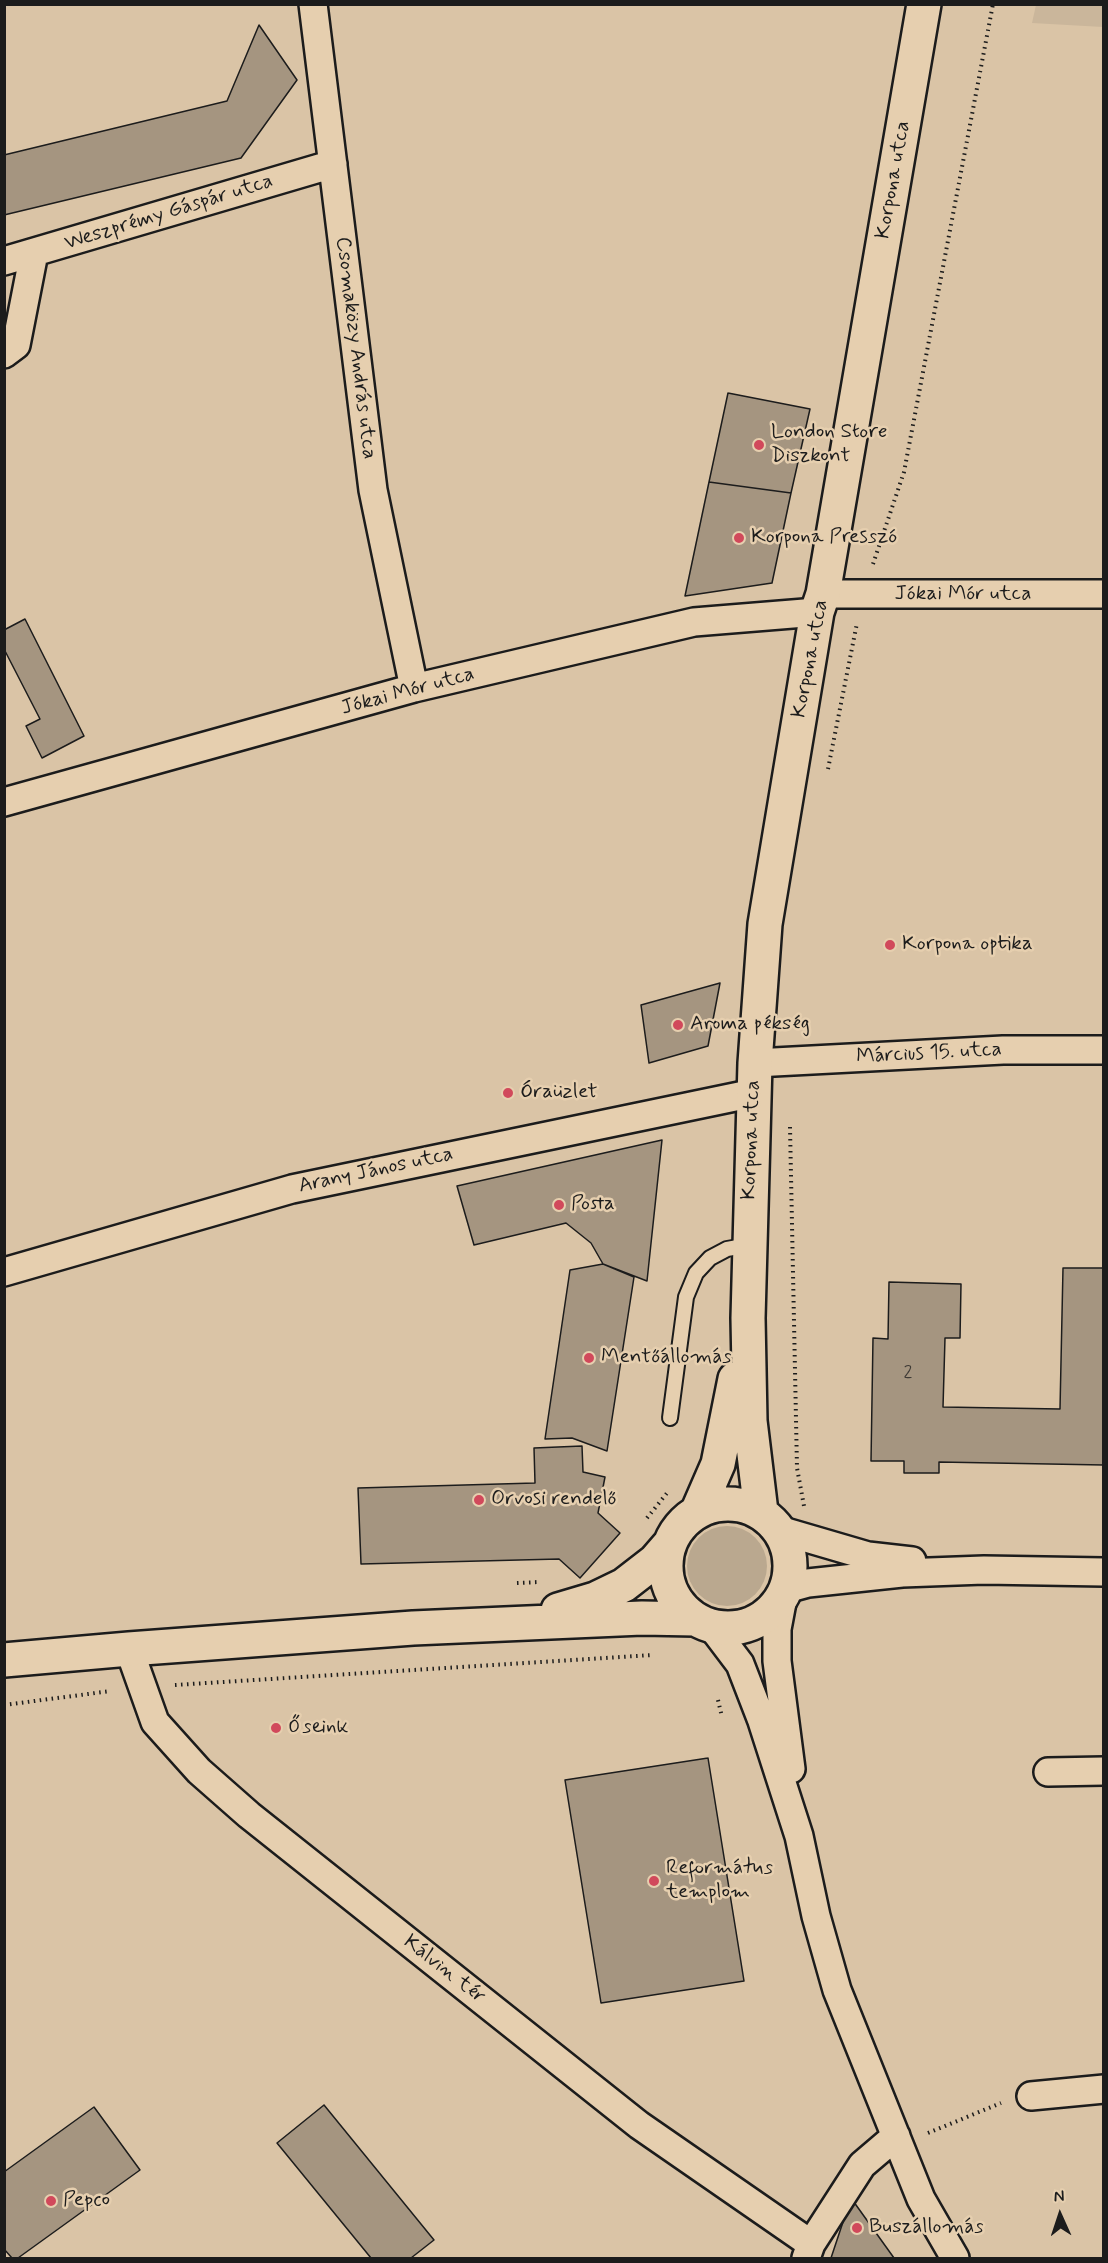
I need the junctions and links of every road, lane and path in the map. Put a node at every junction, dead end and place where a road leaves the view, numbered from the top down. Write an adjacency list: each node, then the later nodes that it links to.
1 (313, 4): 4 (street, Csomaközy András utca)
2 (924, 4): 10 (street, Korpona utca)
3 (993, 4): 9 (path)
4 (333, 164): 5 (street, Weszprémy Gáspár utca); 11 (street, Csomaközy András utca)
5 (34, 253): 6 (street, Weszprémy Gáspár utca); 7 (street)
6 (4, 261)
7 (4, 354)
8 (1104, 594): 9 (street, Jókai Mór utca)
9 (863, 595): 10 (street, Jókai Mór utca); 12 (path)
10 (820, 603): 11 (street, Jókai Mór utca); 15 (street, Korpona utca)
11 (414, 688): 13 (street, Jókai Mór utca)
12 (826, 780)
13 (4, 802)
14 (1104, 1050): 15 (street, Március 15. utca)
15 (754, 1078): 17 (street, Korpona utca); 18 (street, Arany János utca)
16 (790, 1121): 21 (path)
17 (749, 1245): 19 (street, Korpona utca); 20 (lane)
18 (4, 1272)
19 (748, 1318): 22 (street, Korpona utca); 23 (street, Korpona utca)
20 (670, 1418)
21 (797, 1468)
22 (698, 1510): 23 (street); 24 (street)
23 (770, 1521): 25 (street); 27 (street)
24 (668, 1546): 28 (street); 29 (street)
25 (984, 1570): 26 (street); 27 (street)
26 (1104, 1572)
27 (784, 1593): 29 (street); 37 (street)
28 (517, 1623): 29 (street); 30 (street)
29 (704, 1623): 37 (street)
30 (129, 1648): 32 (street); 33 (street, Kálvin tér)
31 (656, 1655): 33 (path)
32 (4, 1660)
33 (142, 1687): 34 (path); 41 (street, Kálvin tér)
34 (4, 1706)
35 (1104, 1771): 36 (street)
36 (1048, 1772)
37 (799, 1836): 40 (street)
38 (1104, 2089): 39 (street)
39 (1031, 2096): 40 (path)
40 (898, 2140): 41 (street, Kálvin tér); 42 (street)
41 (808, 2251)
42 (955, 2259)

